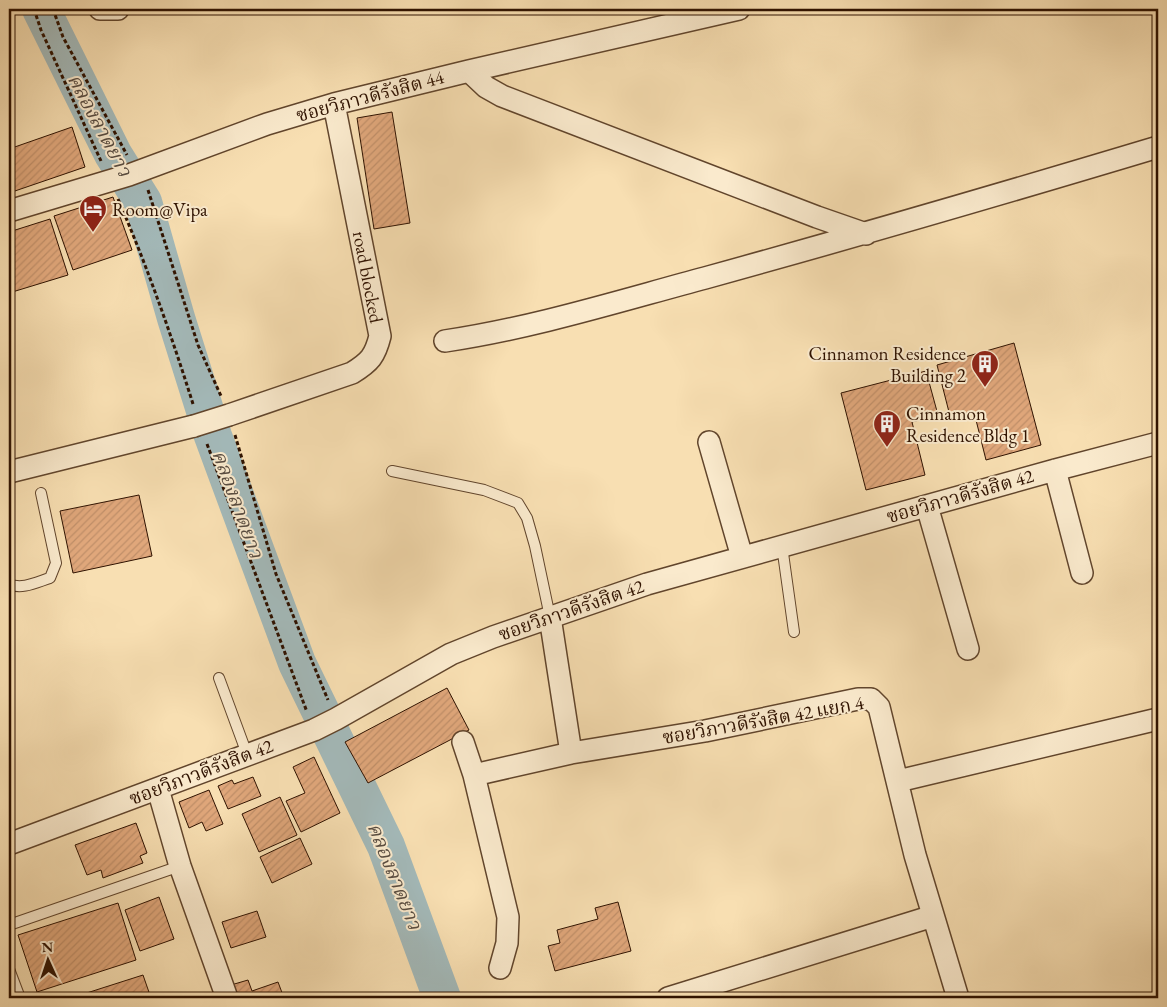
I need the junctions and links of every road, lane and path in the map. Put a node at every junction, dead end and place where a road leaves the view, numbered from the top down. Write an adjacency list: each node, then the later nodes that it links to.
1 (34, 9): 12 (path)
2 (53, 9): 10 (path)
3 (100, 9): 4 (street)
4 (118, 9)
5 (739, 9): 6 (street, ซอยวิภาวดีรังสิต 44)
6 (694, 14): 7 (street, ซอยวิภาวดีรังสิต 44)
7 (469, 70): 8 (street, ซอยวิภาวดีรังสิต 44); 14 (street)
8 (334, 104): 11 (street, ซอยวิภาวดีรังสิต 44); 16 (street, road blocked)
9 (1158, 147): 14 (street)
10 (126, 154)
11 (143, 170): 12 (street, ซอยวิภาวดีรังสิต 44); 16 (path)
12 (113, 180): 13 (street, ซอยวิภาวดีรังสิต 44); 17 (path)
13 (9, 211)
14 (866, 234): 15 (street)
15 (445, 341)
16 (229, 414): 17 (street, road blocked, bridge); 33 (path)
17 (197, 427): 22 (street, road blocked); 35 (path)
18 (709, 442): 26 (street)
19 (1158, 443): 20 (street, ซอยวิภาวดีรังสิต 42)
20 (1055, 470): 24 (street, ซอยวิภาวดีรังสิต 42); 27 (street)
21 (392, 471): 29 (lane)
22 (9, 472)
23 (41, 493): 28 (lane)
24 (927, 506): 25 (street, ซอยวิภาวดีรังสิต 42); 31 (street)
25 (782, 546): 26 (street, ซอยวิภาวดีรังสิต 42); 30 (lane)
26 (742, 557): 29 (street, ซอยวิภาวดีรังสิต 42)
27 (1082, 573)
28 (9, 584)
29 (550, 617): 33 (street, ซอยวิภาวดีรังสิต 42); 37 (street)
30 (794, 632)
31 (968, 649)
32 (219, 678): 38 (lane)
33 (336, 719): 35 (street, ซอยวิภาวดีรังสิต 42)
34 (1158, 719): 40 (street)
35 (314, 730): 38 (street, ซอยวิภาวดีรังสิต 42)
36 (463, 742): 39 (street)
37 (570, 753): 39 (street); 40 (street, ซอยวิภาวดีรังสิต 42 แยก 4)
38 (247, 754): 41 (street, ซอยวิภาวดีรังสิต 42)
39 (474, 775): 46 (street)
40 (898, 781): 44 (street, ซอยวิภาวดีรังสิต 42 แยก 4)
41 (158, 789): 42 (street, ซอยวิภาวดีรังสิต 42); 43 (street)
42 (9, 844)
43 (180, 866): 45 (lane); 49 (street)
44 (933, 916): 50 (street); 51 (street, ซอยวิภาวดีรังสิต 42 แยก 4)
45 (9, 926)
46 (500, 968)
47 (9, 969): 48 (lane)
48 (20, 998)
49 (227, 998)
50 (668, 998)
51 (958, 998)

